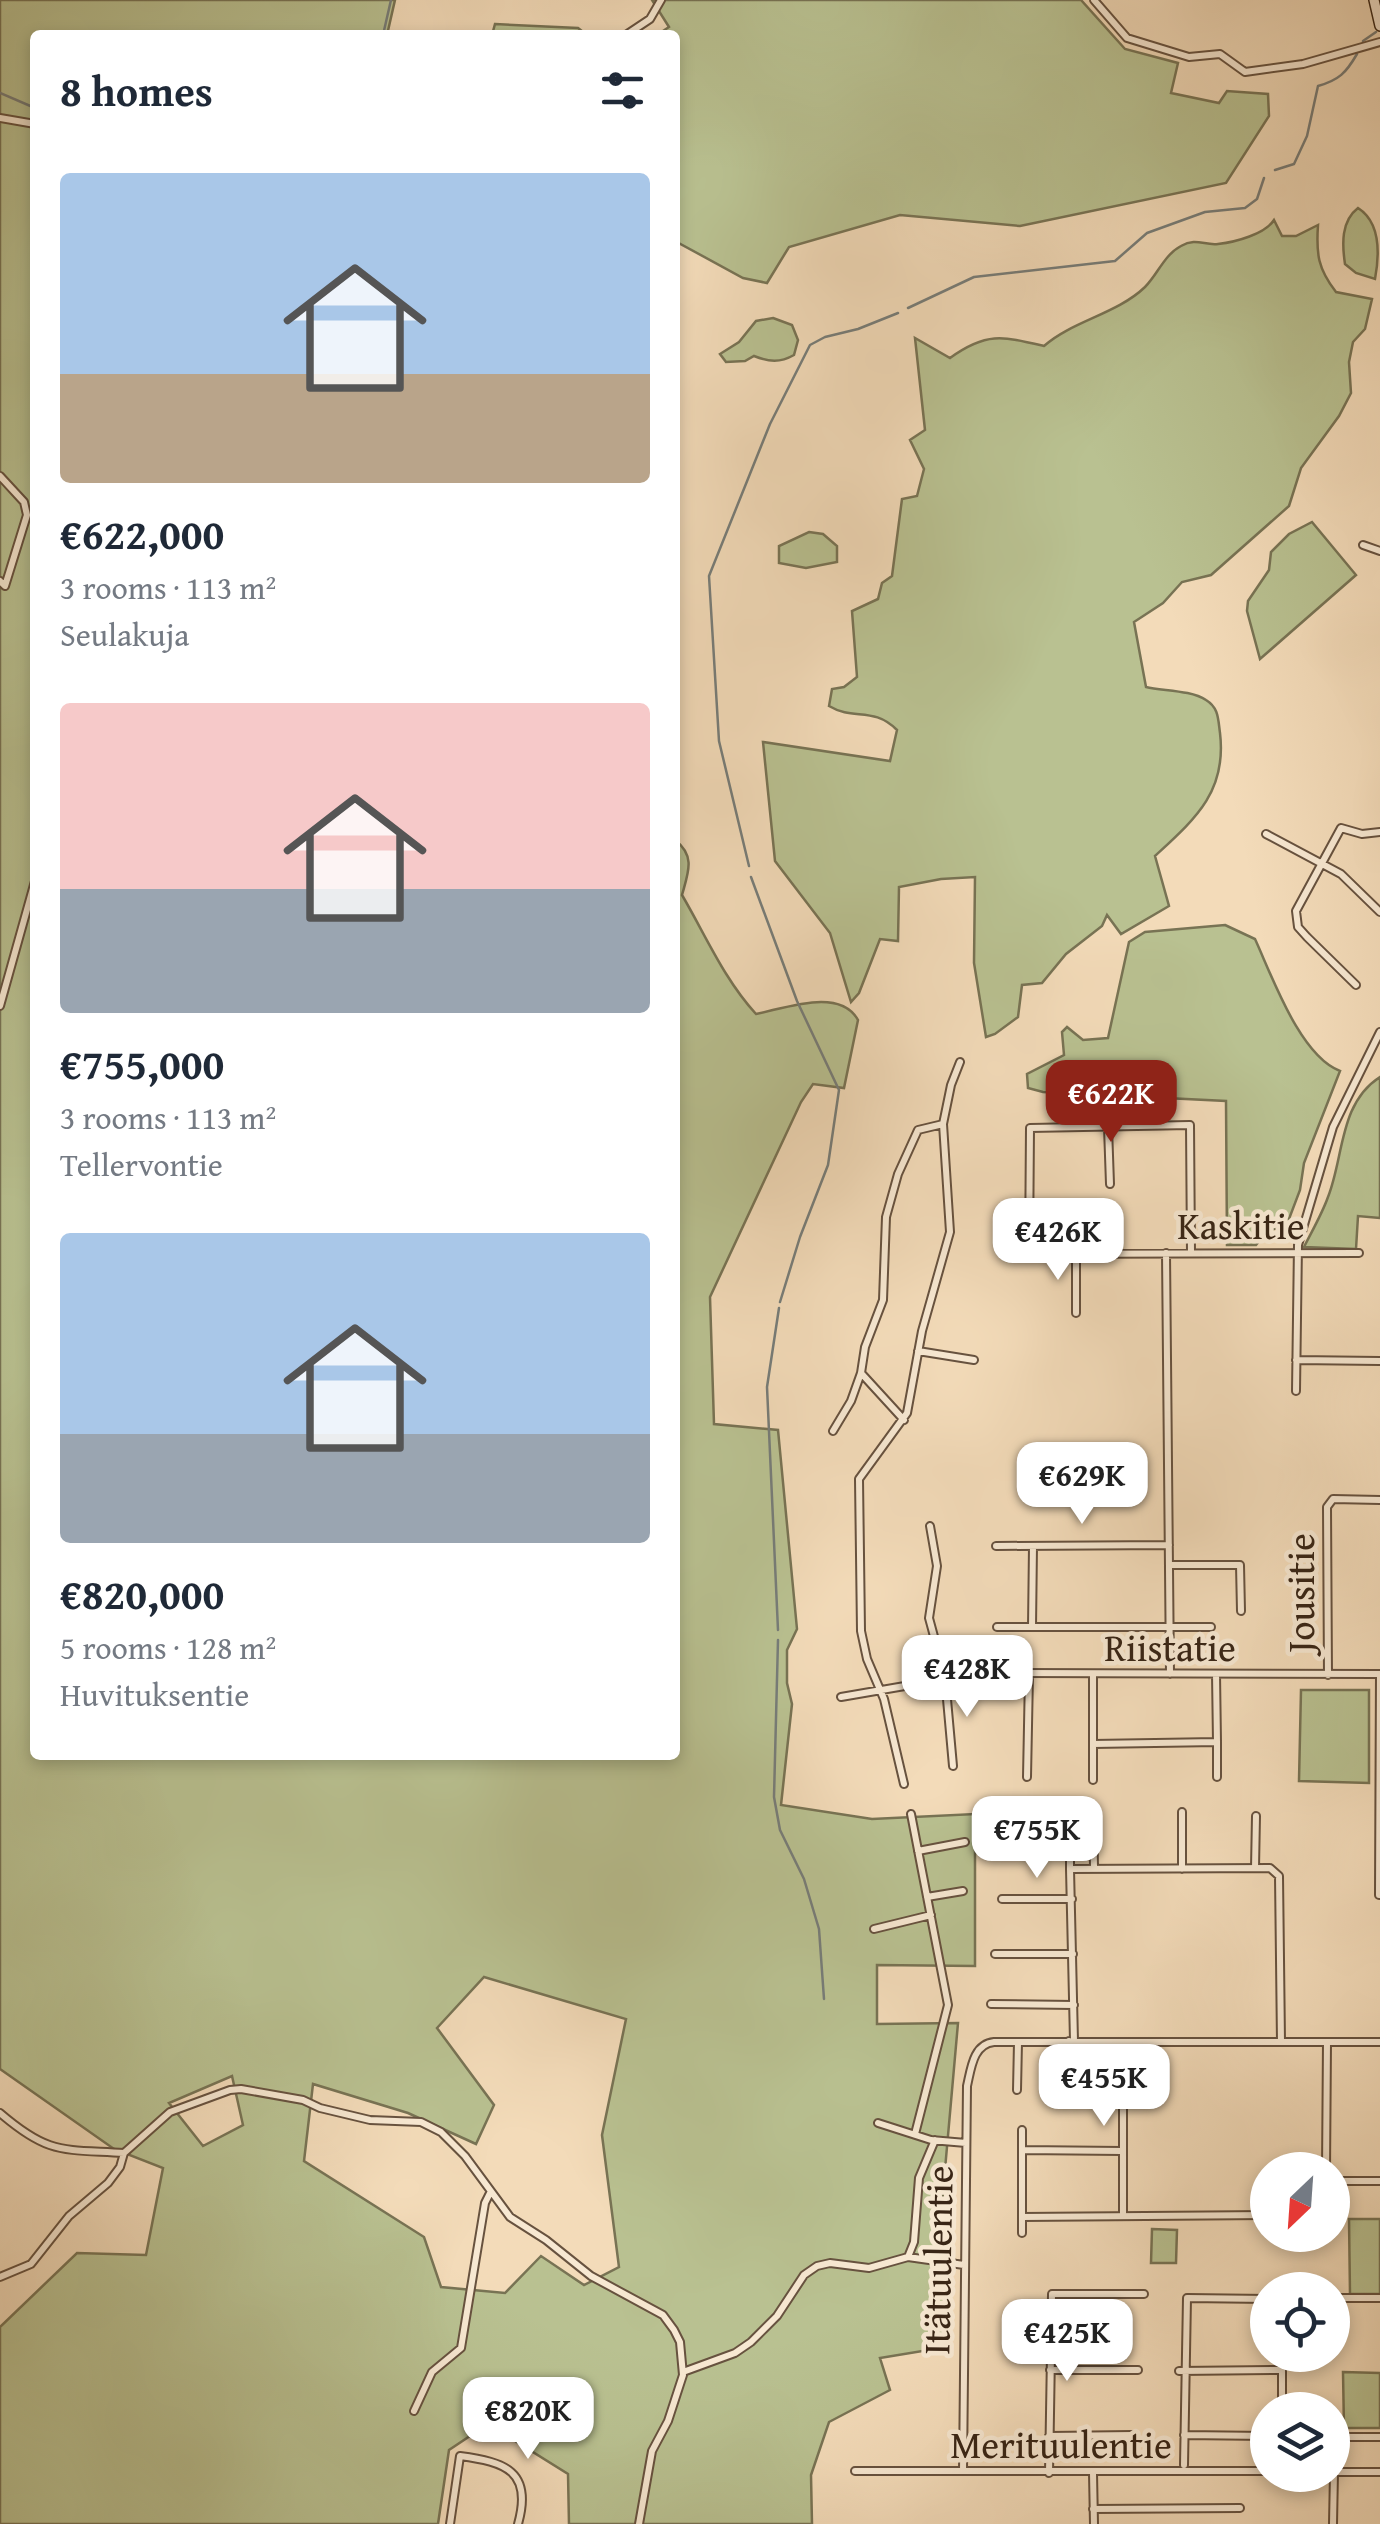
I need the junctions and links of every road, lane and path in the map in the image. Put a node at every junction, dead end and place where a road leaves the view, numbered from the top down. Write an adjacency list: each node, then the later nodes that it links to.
1 (662, 0): 5 (street)
2 (1094, 0): 6 (street)
3 (1374, 0): 4 (street)
4 (1380, 26)
5 (634, 30)
6 (1380, 42)
7 (0, 118): 8 (street)
8 (30, 123)
9 (0, 476): 12 (street)
10 (1363, 545): 11 (street)
11 (1380, 551)
12 (0, 581)
13 (1380, 832): 15 (street)
14 (1266, 834): 15 (street)
15 (1322, 862): 17 (street); 18 (street)
16 (30, 899): 19 (street)
17 (1380, 912)
18 (1356, 985)
19 (0, 1006)
20 (1380, 1032): 28 (street)
21 (960, 1062): 22 (street)
22 (943, 1124): 33 (street); 37 (street)
23 (1108, 1127): 24 (street); 27 (street); 30 (street)
24 (1110, 1184)
25 (1360, 1252): 28 (street, Kaskitie)
26 (1166, 1253): 27 (street, Kaskitie); 31 (street, Kaskitie); 43 (street)
27 (1191, 1253): 28 (street, Kaskitie)
28 (1296, 1253): 35 (street)
29 (1004, 1254): 30 (street, Kaskitie)
30 (1029, 1254): 31 (street, Kaskitie)
31 (1076, 1254): 32 (street)
32 (1076, 1313)
33 (918, 1351): 34 (street); 39 (street)
34 (974, 1360)
35 (1296, 1360): 36 (street); 38 (street)
36 (1380, 1361)
37 (861, 1373): 39 (street); 40 (street)
38 (1296, 1391)
39 (904, 1420): 59 (street)
40 (833, 1431)
41 (1380, 1500): 57 (street, Jousitie)
42 (930, 1526): 58 (street)
43 (1169, 1545): 45 (street); 46 (street)
44 (996, 1546): 45 (street)
45 (1033, 1546): 49 (street)
46 (1170, 1565): 47 (street); 50 (street)
47 (1241, 1611)
48 (997, 1627): 49 (street)
49 (1032, 1627): 50 (street)
50 (1169, 1627): 51 (street); 53 (street)
51 (1211, 1627)
52 (1093, 1674): 53 (street, Riistatie); 56 (street, Riistatie); 62 (street)
53 (1170, 1674): 54 (street, Riistatie)
54 (1216, 1674): 57 (street, Riistatie); 61 (street)
55 (1380, 1674): 57 (street, Riistatie); 76 (street)
56 (1030, 1675): 58 (street, Riistatie); 64 (street)
57 (1328, 1675)
58 (944, 1677): 59 (street, Riistatie); 63 (street)
59 (878, 1690): 60 (street, Riistatie); 67 (street)
60 (841, 1696)
61 (1217, 1742): 62 (street); 65 (street)
62 (1094, 1744): 66 (street)
63 (953, 1766)
64 (1027, 1777)
65 (1217, 1777)
66 (1094, 1780)
67 (904, 1784)
68 (1093, 1810): 74 (street)
69 (1182, 1812): 81 (street)
70 (911, 1814): 77 (street)
71 (1256, 1816): 79 (street)
72 (1010, 1840): 73 (street)
73 (1070, 1841): 74 (street); 80 (street)
74 (1093, 1841): 78 (street)
75 (965, 1842): 77 (street)
76 (1380, 1847): 83 (street)
77 (918, 1851): 84 (street)
78 (1094, 1868): 80 (street); 81 (street)
79 (1255, 1868): 81 (street); 96 (street)
80 (1070, 1869): 86 (street)
81 (1182, 1869)
82 (963, 1892): 84 (street)
83 (1378, 1895)
84 (926, 1897): 87 (street)
85 (1002, 1899): 86 (street)
86 (1072, 1899): 90 (street)
87 (931, 1915): 88 (street); 104 (street)
88 (874, 1929)
89 (995, 1954): 90 (street)
90 (1073, 1954): 92 (street)
91 (991, 2004): 92 (street)
92 (1074, 2005): 93 (street)
93 (1072, 2041): 94 (street); 95 (street); 99 (street)
94 (1018, 2042): 100 (street); 106 (street, Itätuulentie)
95 (1122, 2042): 96 (street); 108 (street)
96 (1281, 2042): 97 (street)
97 (1328, 2042): 98 (street); 109 (street)
98 (1380, 2042)
99 (1070, 2088)
100 (1017, 2090)
101 (0, 2113): 110 (street)
102 (878, 2123): 104 (street)
103 (1022, 2130): 107 (street)
104 (914, 2134): 105 (street)
105 (935, 2140): 106 (street); 118 (street)
106 (966, 2143): 119 (street, Itätuulentie)
107 (1022, 2150): 108 (street); 116 (street)
108 (1122, 2150): 115 (street)
109 (1326, 2152)
110 (124, 2153): 113 (street); 120 (street)
111 (1350, 2181): 112 (street)
112 (1380, 2181)
113 (490, 2193): 129 (street); 130 (street)
114 (1250, 2215): 115 (street)
115 (1123, 2216): 116 (street)
116 (1022, 2217): 117 (street)
117 (1022, 2233)
118 (908, 2258): 119 (street); 129 (street)
119 (964, 2266): 139 (street, Itätuulentie)
120 (0, 2276)
121 (1144, 2294): 125 (street)
122 (1250, 2298): 127 (street)
123 (1350, 2298): 124 (street)
124 (1380, 2298)
125 (1049, 2370): 126 (street); 133 (street)
126 (1138, 2370)
127 (1182, 2370): 128 (street); 132 (street)
128 (1250, 2370)
129 (683, 2372): 150 (street)
130 (414, 2411)
131 (1133, 2435): 133 (street)
132 (1184, 2435): 134 (street); 137 (street)
133 (1049, 2436): 143 (street)
134 (1250, 2436)
135 (1350, 2437): 136 (street)
136 (1380, 2437)
137 (1184, 2465)
138 (855, 2471): 139 (street, Merituulentie)
139 (963, 2471): 143 (street, Merituulentie)
140 (1250, 2471): 144 (street, Merituulentie)
141 (1350, 2472): 142 (street)
142 (1380, 2472)
143 (1049, 2473): 144 (street, Merituulentie)
144 (1093, 2473): 147 (street)
145 (1333, 2492): 152 (street)
146 (1240, 2508): 147 (street)
147 (1094, 2509): 151 (street)
148 (450, 2524): 149 (street)
149 (518, 2524)
150 (639, 2524)
151 (1094, 2524)
152 (1333, 2524)

